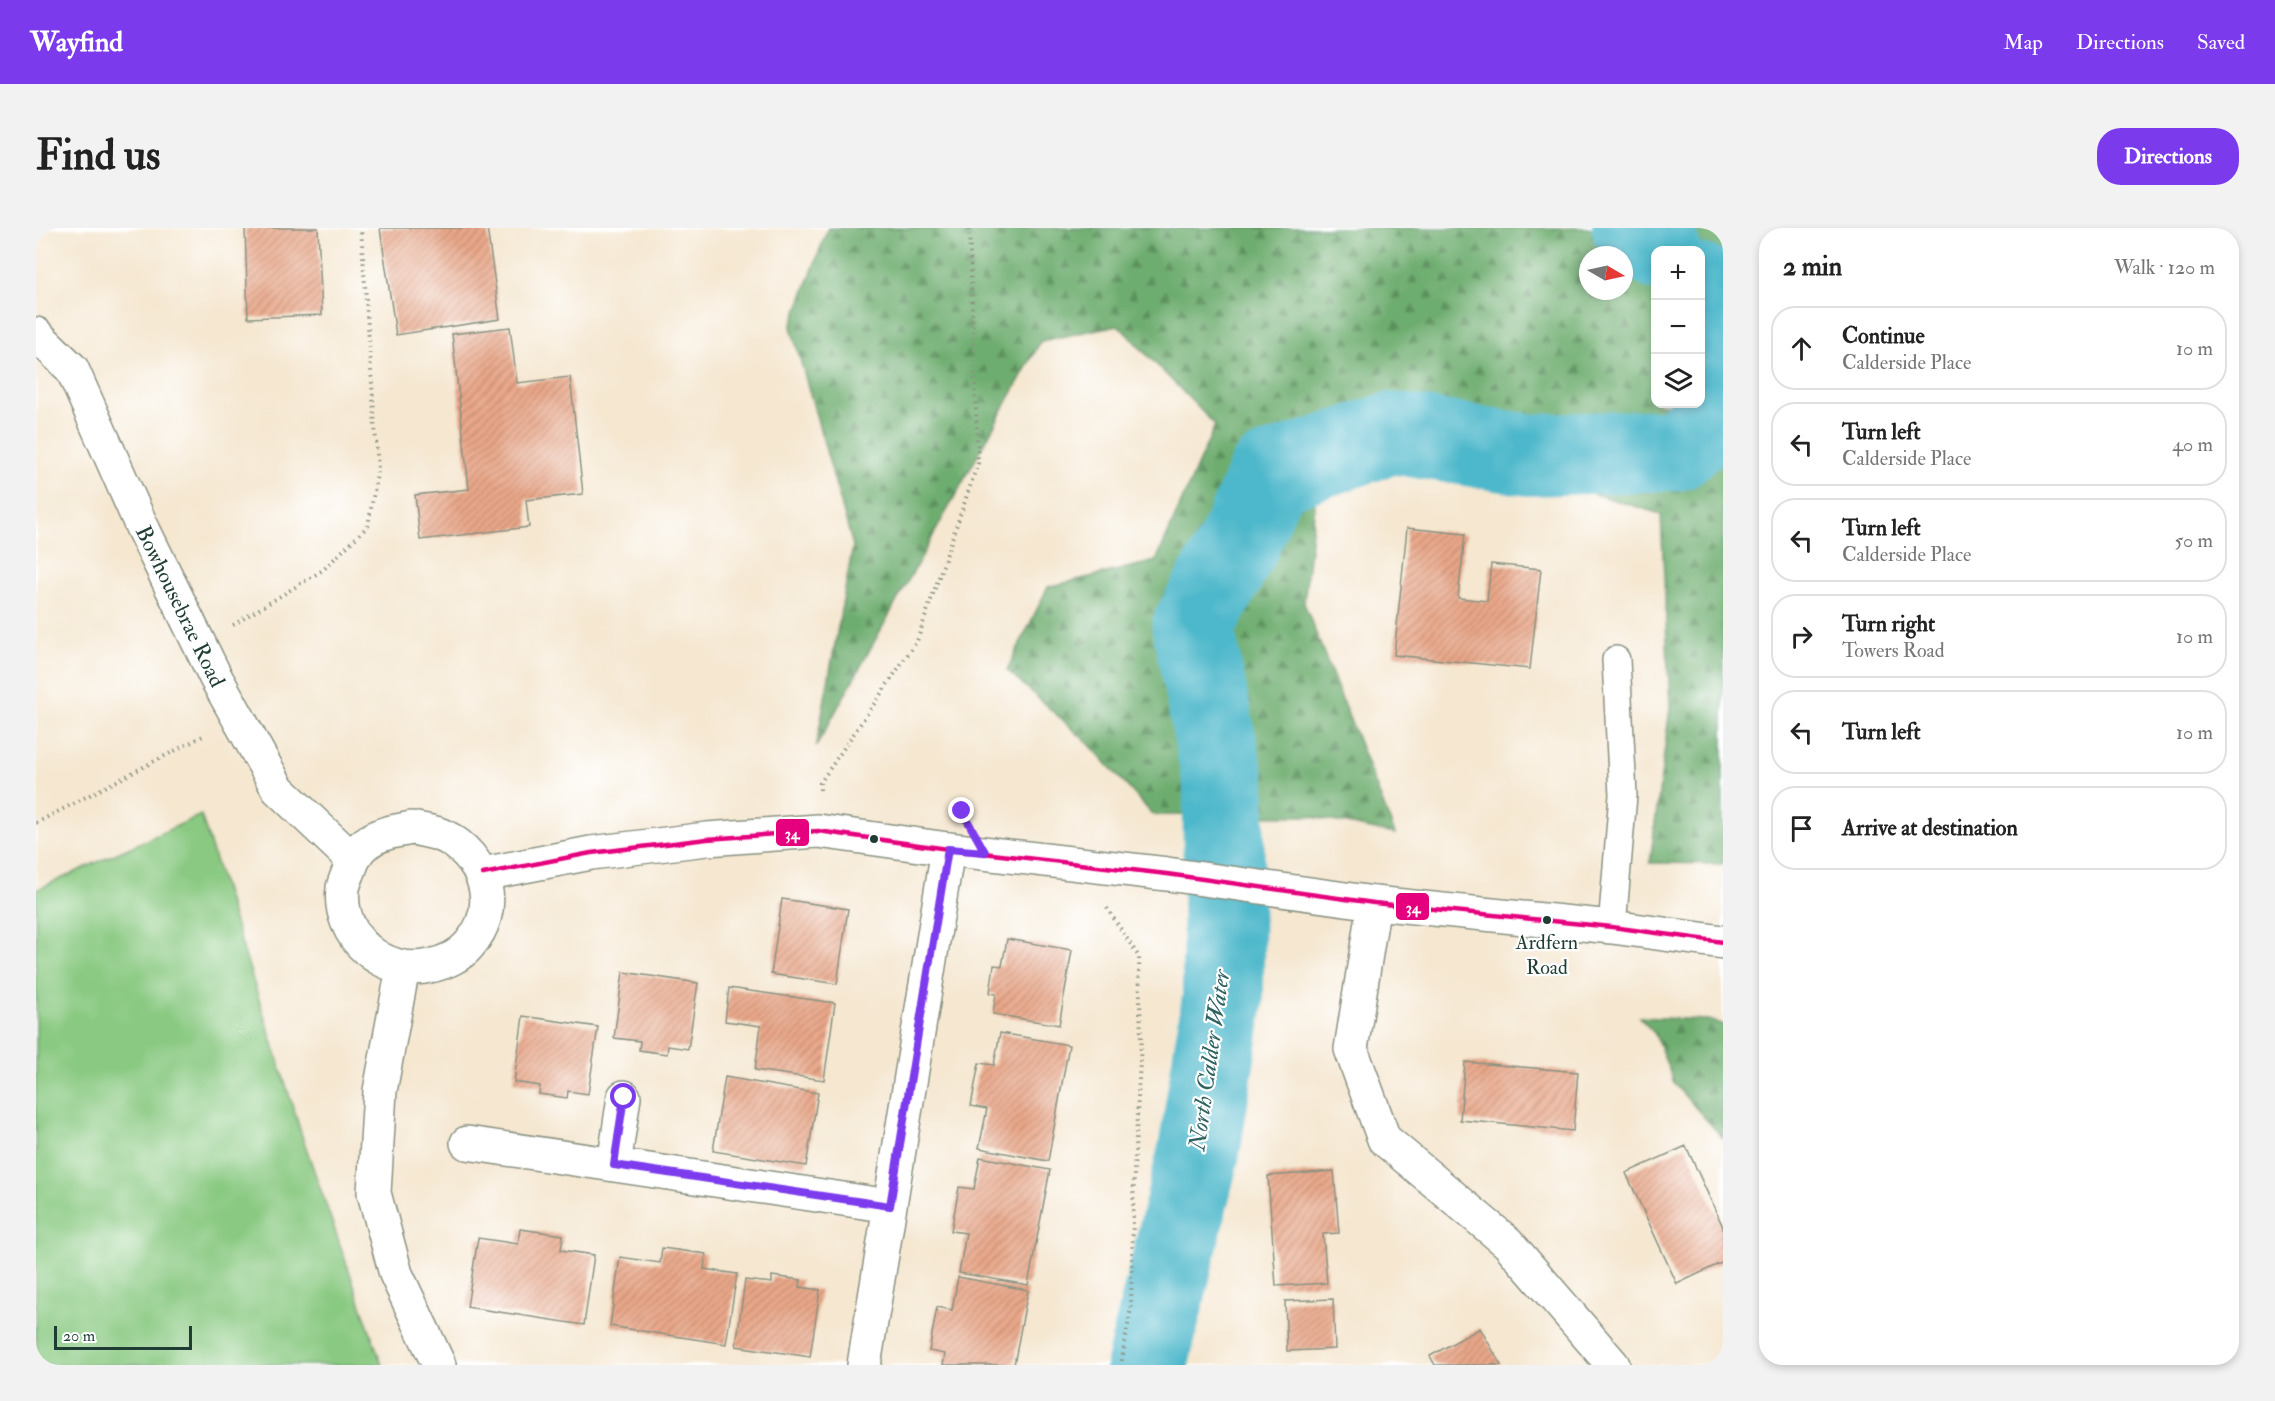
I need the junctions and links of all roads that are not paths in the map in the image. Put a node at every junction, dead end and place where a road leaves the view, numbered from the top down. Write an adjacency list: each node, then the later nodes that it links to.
1 (36, 334): 4 (street, Bowhousebrae Road)
2 (1616, 660): 7 (lane)
3 (948, 849): 5 (street); 6 (street); 13 (street)
4 (353, 860): 5 (street); 9 (street)
5 (483, 874): 9 (street)
6 (1374, 903): 7 (street); 16 (street)
7 (1611, 927): 8 (street)
8 (1723, 942)
9 (403, 968): 14 (street)
10 (624, 1097): 12 (street)
11 (466, 1143): 12 (street)
12 (614, 1165): 13 (street)
13 (890, 1206): 15 (street)
14 (439, 1365)
15 (864, 1365)
16 (1613, 1365)

